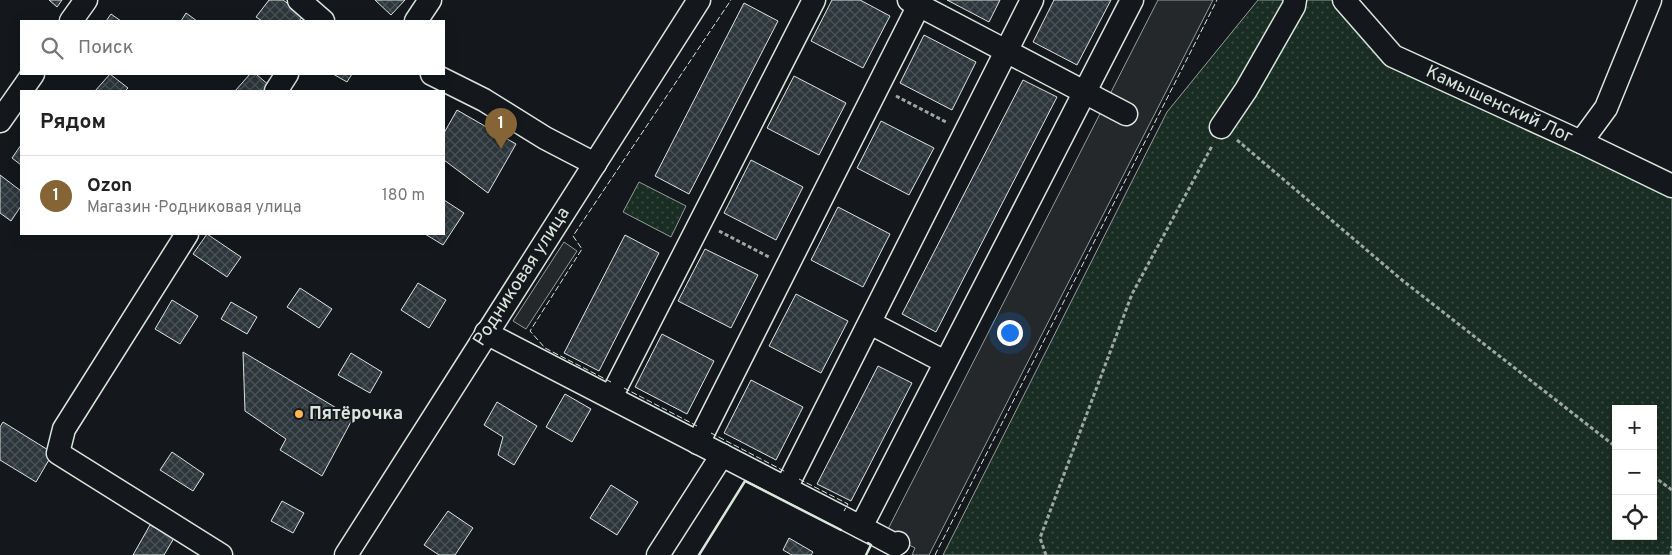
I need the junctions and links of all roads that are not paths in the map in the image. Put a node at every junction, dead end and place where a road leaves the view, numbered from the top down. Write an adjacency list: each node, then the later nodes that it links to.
1 (86, 0): 12 (street)
2 (299, 0): 13 (street)
3 (430, 0): 14 (street)
4 (699, 0): 27 (street, Родниковая улица)
5 (814, 0): 33 (street)
6 (1032, 0): 15 (street)
7 (1132, 0): 21 (street)
8 (1295, 0): 25 (street)
9 (1344, 0): 26 (street, Камышенский Лог)
10 (1650, 0): 26 (street)
11 (914, 3): 15 (street); 34 (street)
12 (71, 20)
13 (320, 20)
14 (417, 20)
15 (1007, 51): 21 (street); 30 (street)
16 (33, 75): 19 (street)
17 (286, 75): 20 (street)
18 (434, 75): 27 (street)
19 (22, 90)
20 (277, 90)
21 (1084, 92): 23 (street); 32 (street)
22 (20, 93): 24 (street)
23 (1126, 114)
24 (0, 121)
25 (1221, 127)
26 (1581, 142): 28 (street, Камышенский Лог)
27 (595, 164): 31 (street, Родниковая улица)
28 (1672, 186)
29 (185, 235): 39 (street)
30 (870, 323): 32 (street); 36 (street)
31 (486, 333): 33 (street); 40 (street, Родниковая улица)
32 (945, 362): 37 (street)
33 (611, 397): 34 (street)
34 (698, 443): 35 (street)
35 (722, 455): 36 (street); 41 (street)
36 (786, 488): 37 (street)
37 (861, 527): 38 (street)
38 (897, 544)
39 (221, 555)
40 (346, 555)
41 (658, 555)

